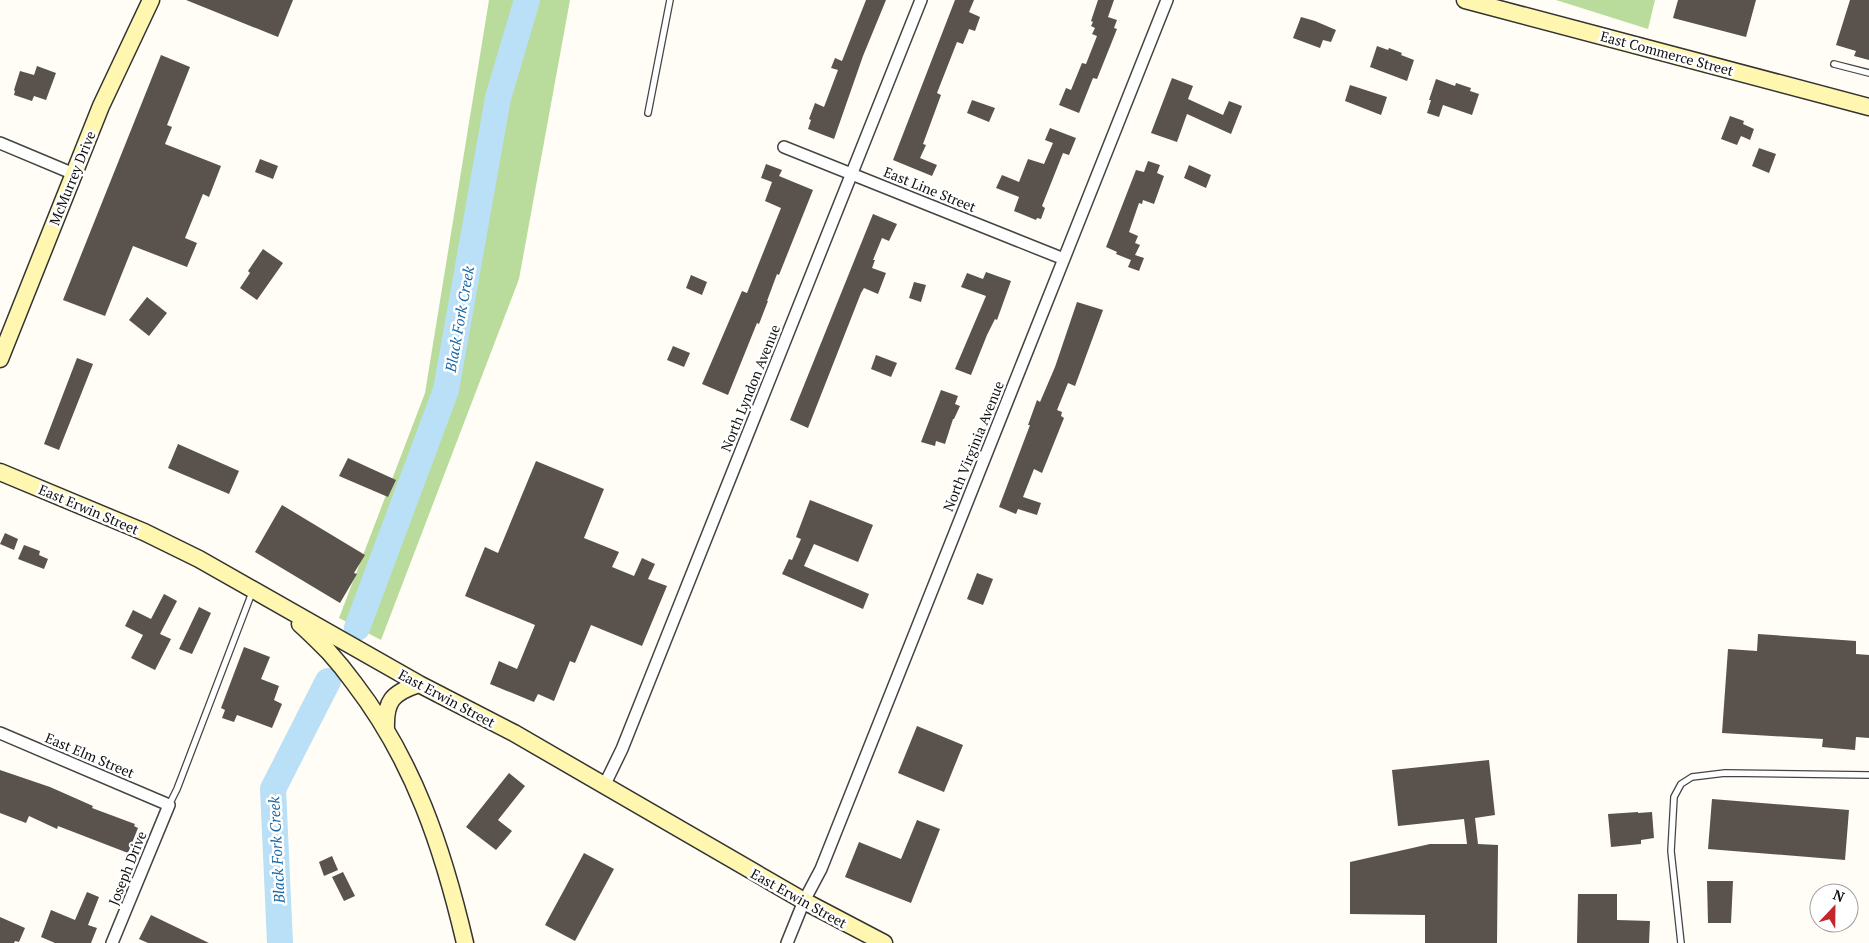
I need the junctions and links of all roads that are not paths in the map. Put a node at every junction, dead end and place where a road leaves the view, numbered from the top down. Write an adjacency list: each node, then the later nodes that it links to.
1 (151, 0): 12 (main road, McMurrey Drive)
2 (670, 0): 9 (lane)
3 (922, 0): 13 (street, North Lyndon Avenue)
4 (1167, 0): 14 (street, North Virginia Avenue)
5 (1465, 0): 8 (main road, East Commerce Street)
6 (1834, 64): 7 (lane)
7 (1869, 73)
8 (1869, 107)
9 (648, 113)
10 (0, 143): 12 (street)
11 (784, 147): 13 (street, East Line Street)
12 (74, 174): 15 (main road, McMurrey Drive)
13 (852, 174): 14 (street, East Line Street); 23 (street, North Lyndon Avenue)
14 (1064, 259): 25 (street, North Virginia Avenue)
15 (0, 359)
16 (0, 472): 17 (main road, East Erwin Street)
17 (253, 590): 18 (main road, East Erwin Street); 24 (lane)
18 (282, 607): 19 (main road, East Erwin Street); 20 (main road)
19 (419, 684): 20 (main road); 23 (main road, East Erwin Street)
20 (386, 729): 27 (main road)
21 (0, 733): 24 (street, East Elm Street)
22 (1869, 775): 30 (lane)
23 (604, 786): 25 (main road, East Erwin Street)
24 (169, 805): 26 (street, Joseph Drive)
25 (804, 902): 28 (street, North Virginia Avenue); 29 (main road, East Erwin Street)
26 (112, 943)
27 (465, 943)
28 (787, 943)
29 (884, 943)
30 (1681, 943)

